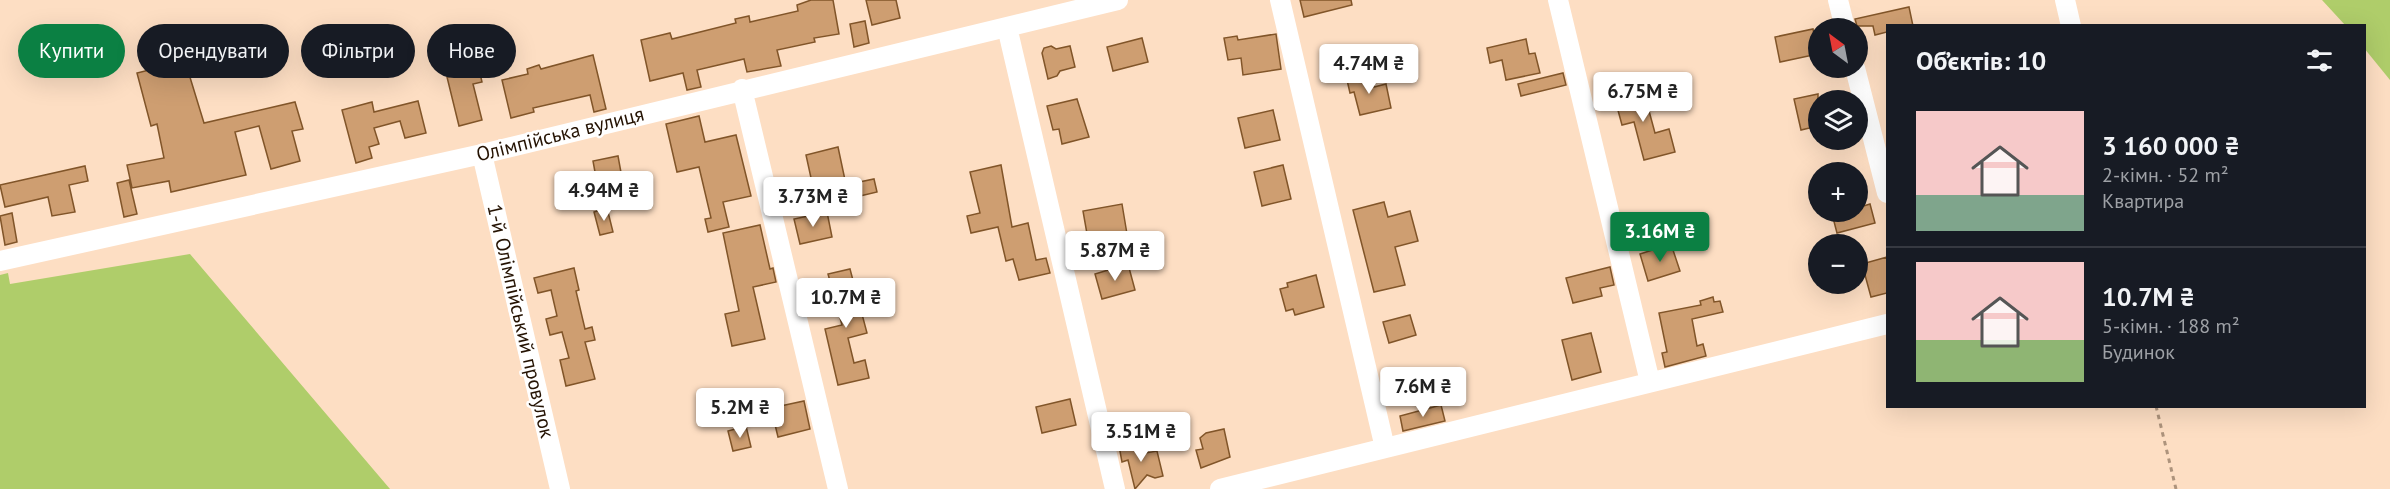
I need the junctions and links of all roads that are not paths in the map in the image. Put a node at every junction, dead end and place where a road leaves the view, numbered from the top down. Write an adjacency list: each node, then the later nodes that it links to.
1 (1119, 0): 6 (street, Олімпійська вулиця)
2 (1280, 0): 17 (street)
3 (1558, 0): 16 (street)
4 (1838, 0): 7 (street)
5 (2065, 0): 8 (street)
6 (1078, 5): 9 (street, Олімпійська вулиця)
7 (1842, 18)
8 (2071, 24)
9 (1007, 27): 11 (street, Олімпійська вулиця); 20 (street)
10 (1858, 78): 13 (street)
11 (742, 89): 12 (street, Олімпійська вулиця); 19 (street)
12 (482, 153): 14 (street, Олімпійська вулиця); 18 (street, 1-й Олімпійський провулок)
13 (1886, 189)
14 (0, 261)
15 (1886, 324): 16 (street)
16 (1650, 382): 17 (street)
17 (1385, 448): 21 (street)
18 (561, 489)
19 (838, 489)
20 (1115, 489)
21 (1220, 489)

